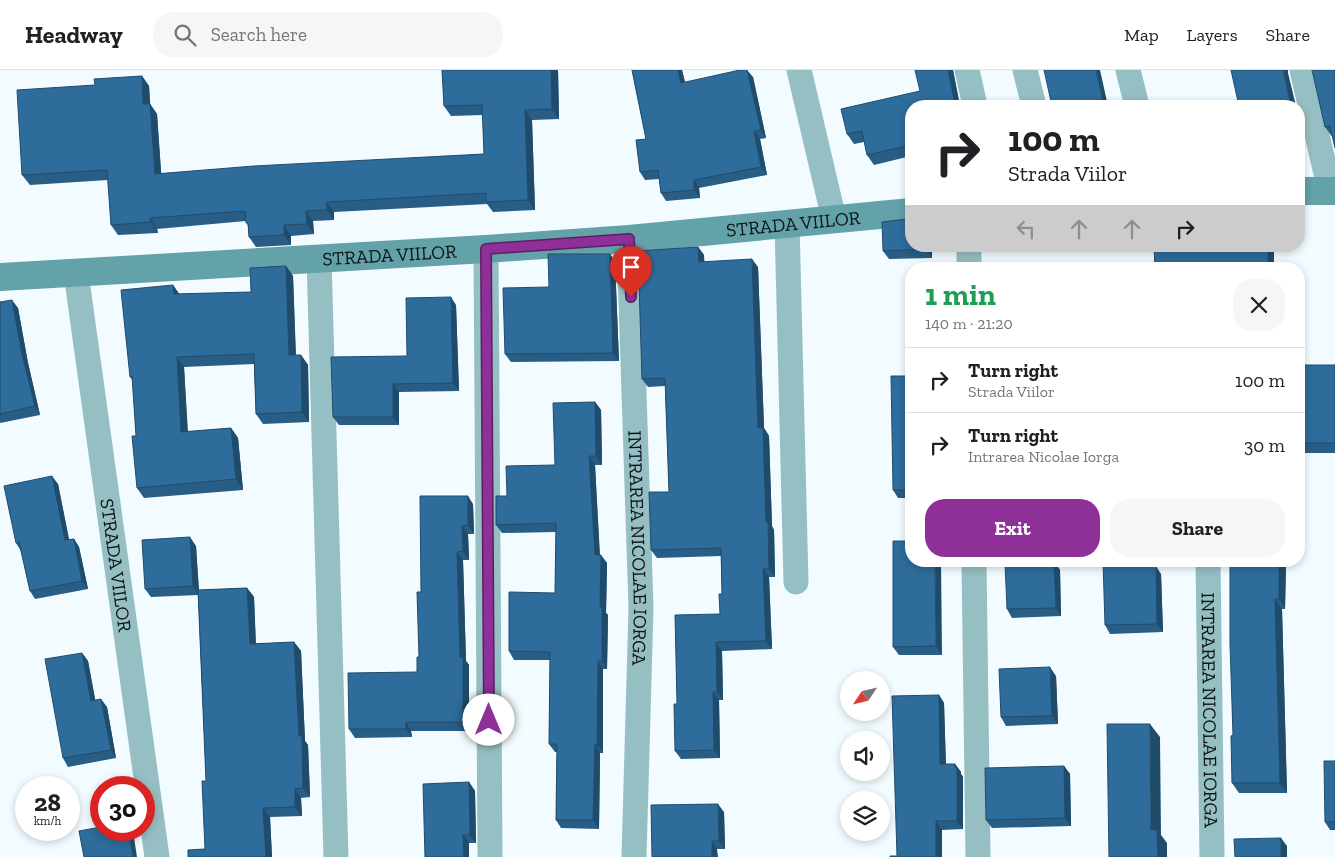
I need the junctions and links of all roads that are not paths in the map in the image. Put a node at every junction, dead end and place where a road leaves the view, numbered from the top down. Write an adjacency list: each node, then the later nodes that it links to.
1 (799, 70): 12 (street)
2 (967, 70): 6 (street)
3 (1025, 70): 7 (street)
4 (1128, 70): 8 (street)
5 (1302, 70): 10 (street)
6 (974, 100)
7 (1032, 100)
8 (1136, 100)
9 (1305, 191): 10 (street)
10 (1332, 191)
11 (905, 213): 12 (street, STRADA VIILOR)
12 (834, 219): 13 (street, STRADA VIILOR)
13 (786, 224): 14 (street, STRADA VIILOR); 21 (street)
14 (629, 239): 15 (street, STRADA VIILOR); 25 (street, INTRAREA NICOLAE IORGA)
15 (486, 249): 16 (street, STRADA VIILOR); 24 (street)
16 (319, 258): 17 (street, STRADA VIILOR); 23 (street)
17 (76, 273): 18 (street, STRADA VIILOR); 22 (street, STRADA VIILOR)
18 (0, 277)
19 (974, 567): 26 (street)
20 (1208, 567): 27 (street, INTRAREA NICOLAE IORGA)
21 (796, 582)
22 (157, 857)
23 (336, 857)
24 (490, 857)
25 (634, 857)
26 (978, 857)
27 (1212, 857)

